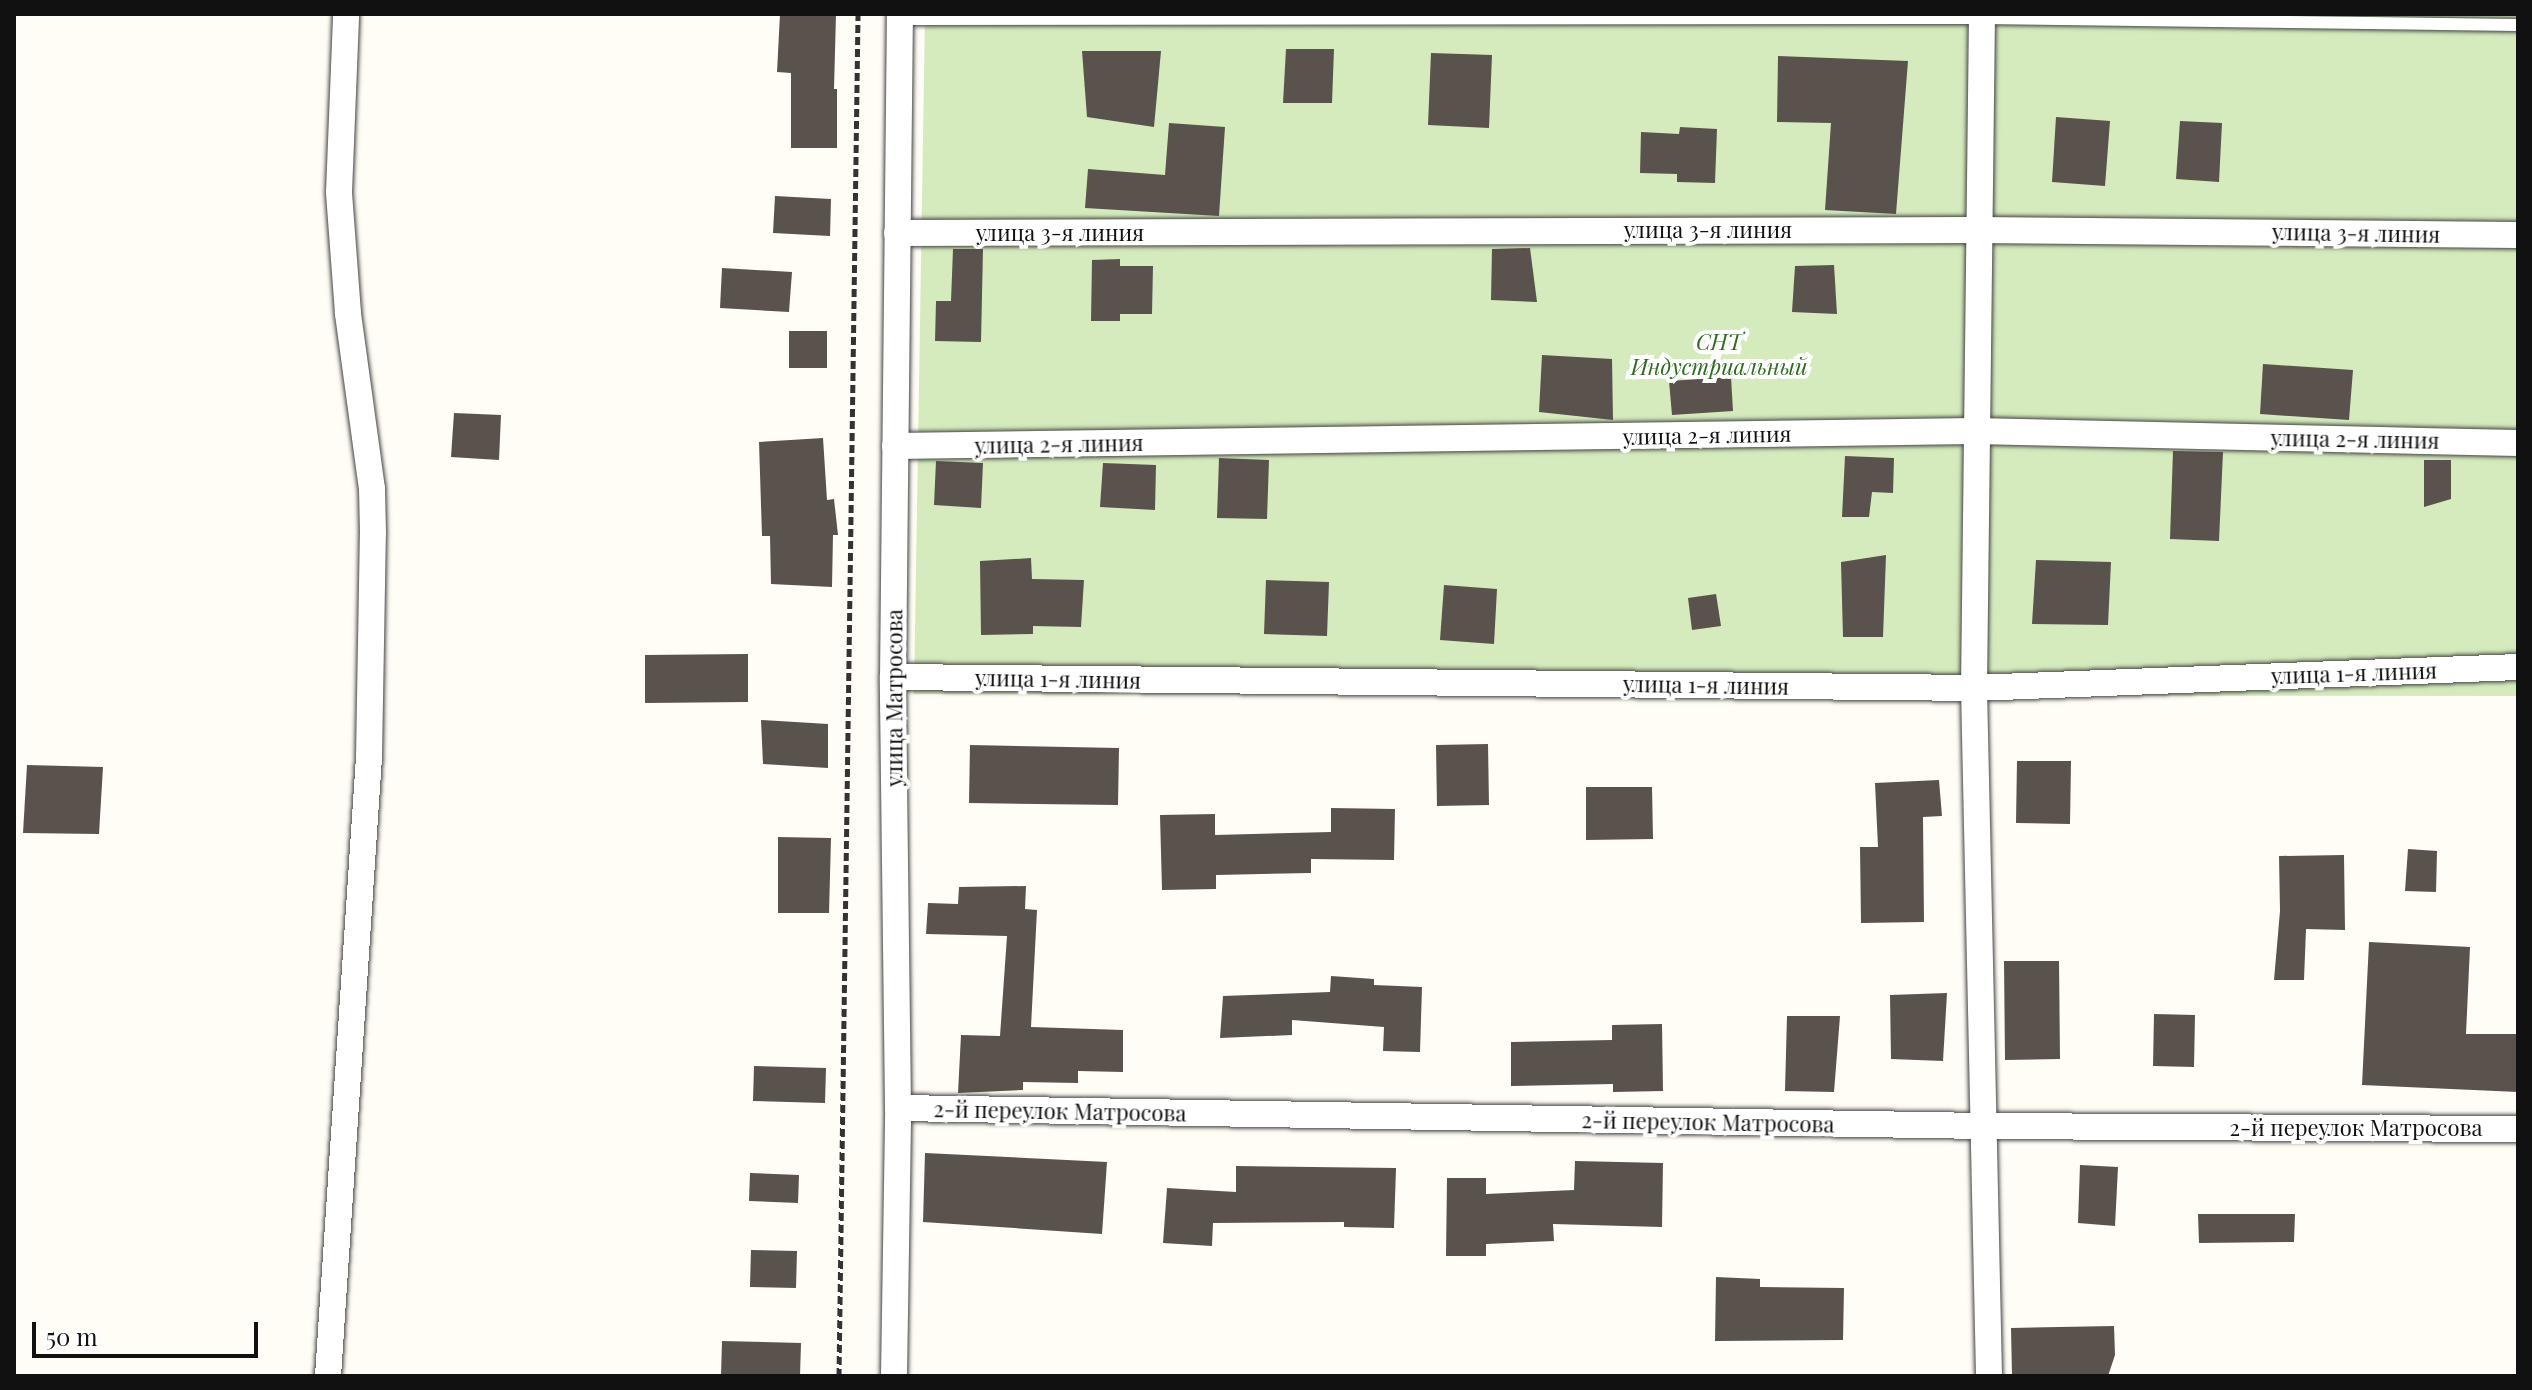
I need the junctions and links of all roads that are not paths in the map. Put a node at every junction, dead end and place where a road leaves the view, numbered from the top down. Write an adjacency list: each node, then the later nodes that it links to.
1 (346, 14): 17 (street)
2 (900, 16): 3 (lane); 6 (street, улица Матросова)
3 (1982, 16): 4 (lane); 5 (street)
4 (2518, 25)
5 (1977, 230): 6 (street, улица 3-я линия); 7 (street, улица 3-я линия); 8 (street)
6 (897, 233): 10 (street, улица Матросова)
7 (2518, 235)
8 (1975, 431): 9 (street, улица 2-я линия); 10 (street, улица 2-я линия); 13 (street)
9 (2518, 443)
10 (895, 446): 12 (street, улица Матросова)
11 (2518, 667): 13 (street, улица 1-я линия)
12 (893, 677): 13 (street, улица 1-я линия); 14 (street, улица Матросова)
13 (1974, 688): 15 (street)
14 (898, 1108): 15 (street, 2-й переулок Матросова); 18 (street, улица Матросова)
15 (1982, 1126): 16 (street, 2-й переулок Матросова); 19 (street)
16 (2518, 1129)
17 (328, 1376)
18 (894, 1376)
19 (1989, 1376)

